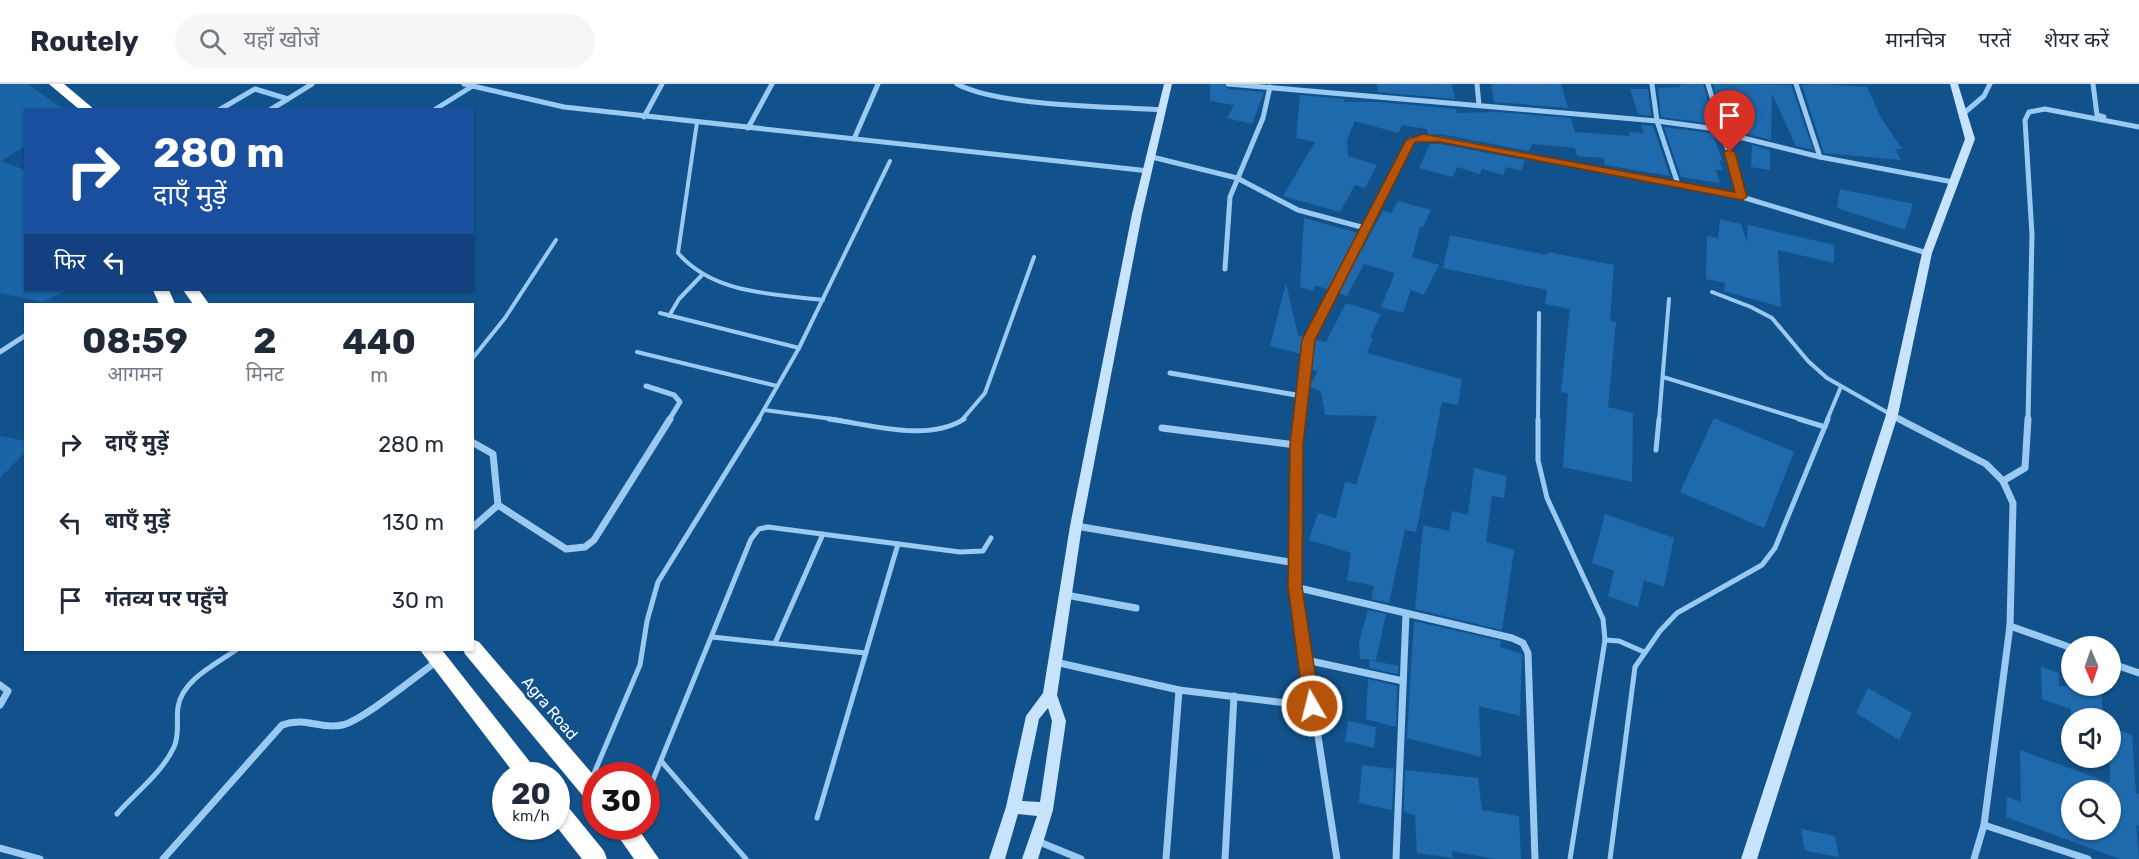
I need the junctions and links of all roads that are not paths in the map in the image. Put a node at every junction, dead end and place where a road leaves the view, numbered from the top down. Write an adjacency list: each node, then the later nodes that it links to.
1 (56, 84): 21 (highway)
2 (312, 84): 19 (street)
3 (464, 84): 17 (street)
4 (662, 84): 27 (street)
5 (771, 84): 31 (street)
6 (878, 84): 33 (street)
7 (957, 84): 25 (street)
8 (1168, 84): 25 (street)
9 (1228, 84): 18 (street)
10 (1477, 84): 20 (street)
11 (1652, 84): 28 (street)
12 (1708, 84): 32 (street)
13 (1796, 84): 35 (street)
14 (1954, 84): 26 (street)
15 (1990, 84): 26 (street)
16 (2093, 84): 30 (street)
17 (471, 87): 24 (street); 27 (street)
18 (1270, 87): 20 (street); 38 (street)
19 (288, 99): 22 (street); 23 (street)
20 (1479, 105): 28 (street)
21 (86, 108)
22 (222, 108)
23 (273, 108)
24 (437, 108)
25 (1162, 110): 34 (street)
26 (1963, 114): 39 (street)
27 (644, 117): 29 (street)
28 (1657, 121): 32 (street); 40 (street)
29 (697, 123): 31 (street); 47 (lane)
30 (2139, 125): 72 (street)
31 (748, 128): 33 (street)
32 (1724, 130): 35 (street); 41 (street)
33 (854, 139): 37 (street)
34 (1152, 157): 37 (street); 38 (street)
35 (1820, 157): 39 (street)
36 (890, 161): 50 (lane)
37 (1149, 171): 75 (street)
38 (1237, 178): 42 (street); 46 (street)
39 (1953, 182): 44 (street)
40 (1678, 184): 41 (street); 42 (street)
41 (1742, 197): 44 (street)
42 (1365, 228): 64 (street)
43 (556, 240): 58 (lane)
44 (1927, 253): 66 (street)
45 (1034, 257): 65 (lane)
46 (1225, 269)
47 (702, 275): 50 (lane); 53 (lane)
48 (1712, 292): 63 (lane)
49 (1670, 299): 60 (lane)
50 (823, 300): 55 (lane)
51 (660, 313): 53 (lane)
52 (1539, 313): 86 (lane)
53 (669, 315): 55 (lane)
54 (24, 336): 56 (street)
55 (799, 348): 62 (lane)
56 (0, 352)
57 (637, 352): 62 (lane)
58 (474, 357)
59 (1170, 373): 64 (street)
60 (1663, 378): 67 (lane); 71 (lane)
61 (646, 386): 73 (street)
62 (777, 386): 65 (lane)
63 (1840, 389): 66 (lane); 67 (lane)
64 (1302, 396): 70 (street)
65 (764, 410): 106 (lane)
66 (1892, 415): 72 (street); 134 (street)
67 (1825, 427): 91 (lane)
68 (1162, 428): 70 (street)
69 (474, 442): 73 (street)
70 (1296, 445): 79 (street)
71 (1656, 450)
72 (2003, 481): 84 (street)
73 (498, 506): 74 (street)
74 (474, 526)
75 (1076, 526): 79 (street); 81 (street)
76 (824, 534): 78 (lane); 85 (lane); 87 (lane)
77 (991, 538): 78 (lane)
78 (898, 544): 92 (lane)
79 (1295, 563): 80 (street)
80 (1295, 587): 83 (street); 94 (street)
81 (1064, 595): 82 (street); 95 (street)
82 (1136, 608)
83 (1406, 614): 98 (street); 131 (street)
84 (2010, 626): 88 (street); 114 (street)
85 (712, 637): 87 (lane); 107 (lane)
86 (1605, 640): 91 (lane); 132 (lane)
87 (775, 643): 92 (lane)
88 (2061, 644)
89 (474, 650): 109 (highway, Agra Road)
90 (235, 651): 112 (lane)
91 (1644, 652): 133 (lane)
92 (866, 653): 113 (lane)
93 (435, 655): 105 (highway); 120 (street)
94 (1306, 660): 98 (street); 104 (street)
95 (1054, 662): 100 (street); 101 (street)
96 (2121, 667): 97 (street)
97 (2139, 673)
98 (1404, 681): 130 (street)
99 (0, 685): 103 (street)
100 (1179, 690): 102 (street); 127 (street)
101 (1050, 695): 110 (street); 111 (street)
102 (1234, 696): 104 (street); 128 (street)
103 (0, 705)
104 (1312, 706): 129 (street)
105 (519, 762)
106 (603, 762)
107 (662, 762): 108 (lane); 123 (lane)
108 (660, 766)
109 (582, 778)
110 (1014, 807): 111 (street); 124 (street)
111 (1046, 810): 117 (street)
112 (117, 814)
113 (817, 818)
114 (1984, 825): 135 (street); 136 (street)
115 (570, 826): 121 (highway)
116 (636, 840): 122 (highway)
117 (1037, 841): 125 (street); 126 (street)
118 (0, 848): 119 (street)
119 (40, 859)
120 (163, 859)
121 (596, 859)
122 (648, 859)
123 (746, 859)
124 (998, 859)
125 (1030, 859)
126 (1081, 859)
127 (1166, 859)
128 (1225, 859)
129 (1337, 859)
130 (1396, 859)
131 (1535, 859)
132 (1570, 859)
133 (1610, 859)
134 (1749, 859)
135 (1974, 859)
136 (2088, 859)

